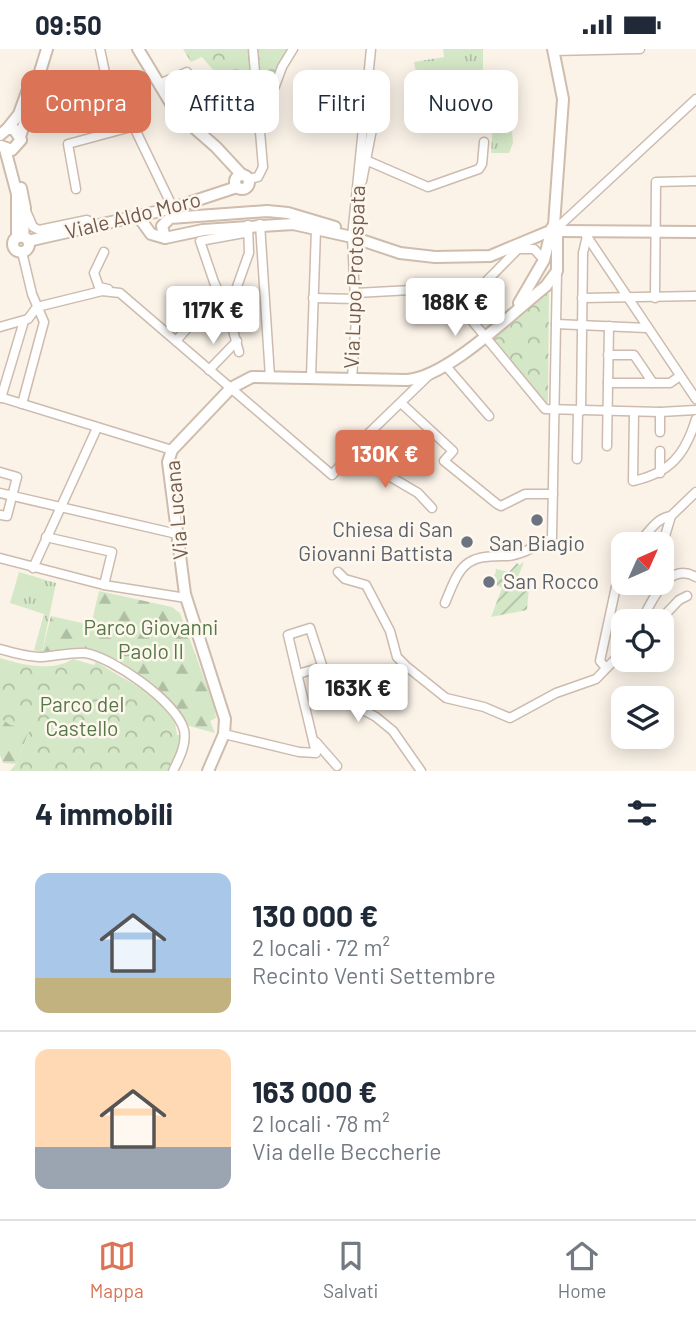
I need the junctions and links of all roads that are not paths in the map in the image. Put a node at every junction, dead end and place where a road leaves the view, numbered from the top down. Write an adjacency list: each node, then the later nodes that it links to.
1 (41, 49): 18 (street)
2 (47, 49): 10 (street)
3 (100, 49): 11 (street)
4 (138, 49): 16 (street)
5 (253, 49): 12 (street)
6 (293, 49): 14 (street)
7 (371, 49): 13 (street, Via Lupo Protospata)
8 (640, 49): 9 (street)
9 (553, 50): 39 (street)
10 (41, 70)
11 (105, 70)
12 (255, 70)
13 (368, 70)
14 (279, 75)
15 (165, 80): 16 (street)
16 (159, 84): 29 (street)
17 (696, 99): 39 (street)
18 (3, 132): 25 (street)
19 (21, 133): 25 (street)
20 (109, 133): 31 (street)
21 (134, 133): 34 (street)
22 (259, 133): 29 (street)
23 (361, 133): 32 (street, Via Lupo Protospata)
24 (372, 133): 28 (street)
25 (20, 137): 27 (street)
26 (484, 142): 28 (street)
27 (7, 148): 33 (street); 45 (street)
28 (368, 161): 32 (street)
29 (245, 176): 34 (street, Viale Aldo Moro)
30 (696, 181): 40 (street)
31 (76, 189)
32 (356, 189): 43 (street, Via Lupo Protospata)
33 (25, 208): 36 (street); 45 (street)
34 (174, 210): 35 (street, Viale Aldo Moro); 43 (street); 44 (street)
35 (138, 216): 36 (street, Viale Aldo Moro); 44 (street)
36 (97, 225): 45 (street, Viale Aldo Moro)
37 (251, 227): 38 (street); 44 (street); 50 (street); 51 (street); 57 (street)
38 (316, 229): 43 (street); 60 (street)
39 (555, 230): 42 (street); 47 (street); 52 (street); 53 (street)
40 (656, 232): 41 (street); 42 (street); 62 (street)
41 (696, 232)
42 (585, 234): 61 (street); 63 (street)
43 (352, 237): 47 (street); 58 (street, Via Lupo Protospata)
44 (165, 238)
45 (20, 240): 46 (street, Viale Aldo Moro); 48 (street)
46 (1, 246)
47 (515, 249): 52 (street); 65 (street)
48 (22, 252): 64 (street)
49 (104, 252): 56 (street)
50 (261, 252): 51 (street); 85 (street)
51 (248, 253): 67 (street)
52 (544, 260): 68 (street)
53 (557, 271): 68 (street); 70 (street)
54 (438, 289): 65 (street)
55 (411, 290): 58 (street)
56 (114, 291): 64 (street); 76 (street)
57 (218, 293): 67 (street); 76 (street)
58 (356, 296): 60 (street); 87 (street, Via Lupo Protospata)
59 (696, 296): 62 (street)
60 (313, 298): 86 (street)
61 (582, 298): 63 (street); 71 (street)
62 (655, 298): 63 (street)
63 (628, 299): 74 (street)
64 (37, 307): 69 (street); 94 (street)
65 (461, 307): 66 (street); 75 (street)
66 (451, 311)
67 (228, 312): 77 (street)
68 (513, 312): 75 (street)
69 (24, 321): 73 (street); 82 (street)
70 (556, 324): 71 (street); 95 (street)
71 (582, 325): 72 (street); 97 (street)
72 (608, 326): 74 (street); 79 (street)
73 (0, 327)
74 (647, 328): 84 (street)
75 (484, 335): 80 (street); 95 (street)
76 (176, 341): 81 (street)
77 (237, 341): 78 (street); 81 (street)
78 (239, 352)
79 (608, 355): 88 (street); 89 (street)
80 (446, 366): 83 (street); 101 (street)
81 (209, 370): 90 (street)
82 (4, 374): 91 (street)
83 (425, 376): 87 (street, Via Lucana); 93 (street)
84 (680, 376): 89 (street); 92 (street)
85 (270, 377): 86 (street, Via Lucana); 90 (street, Via Lucana)
86 (311, 377): 87 (street, Via Lucana)
87 (352, 379)
88 (608, 383): 89 (street); 98 (street)
89 (653, 383)
90 (231, 388): 106 (street, Via Lucana); 108 (street)
91 (1, 398): 94 (street)
92 (696, 399)
93 (401, 403): 108 (street); 114 (street)
94 (22, 404): 103 (street)
95 (554, 410): 97 (street); 114 (street)
96 (696, 410): 100 (street)
97 (580, 411): 98 (street); 109 (street)
98 (608, 411): 99 (street); 105 (street)
99 (634, 412): 100 (street); 111 (street)
100 (660, 412): 104 (street)
101 (489, 417)
102 (696, 419): 111 (street)
103 (97, 428): 106 (street); 116 (street)
104 (660, 432)
105 (607, 446)
106 (172, 450): 122 (street, Via Lucana)
107 (660, 451): 111 (street)
108 (350, 453): 117 (street)
109 (577, 459)
110 (0, 472): 115 (street)
111 (660, 473)
112 (696, 492): 119 (street)
113 (0, 493): 115 (street)
114 (553, 494): 132 (street)
115 (12, 496): 116 (street); 118 (street)
116 (60, 507): 122 (street); 123 (street)
117 (432, 508)
118 (0, 515)
119 (671, 516): 120 (street); 121 (street)
120 (649, 532)
121 (666, 532)
122 (177, 534): 131 (street, Via Lucana)
123 (47, 537): 125 (street); 128 (street)
124 (0, 558): 125 (street)
125 (33, 568): 128 (street)
126 (338, 572): 138 (street)
127 (696, 576): 133 (street)
128 (104, 585): 131 (street)
129 (614, 595): 138 (street)
130 (687, 596): 134 (street)
131 (186, 598): 140 (street, Via Lucana)
132 (445, 603)
133 (648, 609)
134 (670, 609)
135 (0, 649): 143 (street)
136 (611, 663): 138 (street)
137 (321, 667): 139 (street); 139 (street); 145 (street)
138 (606, 668)
139 (298, 674): 141 (street)
140 (224, 734): 141 (street); 144 (street, Via Lucana)
141 (316, 742): 142 (street)
142 (337, 766)
143 (173, 771)
144 (208, 771)
145 (421, 771)

